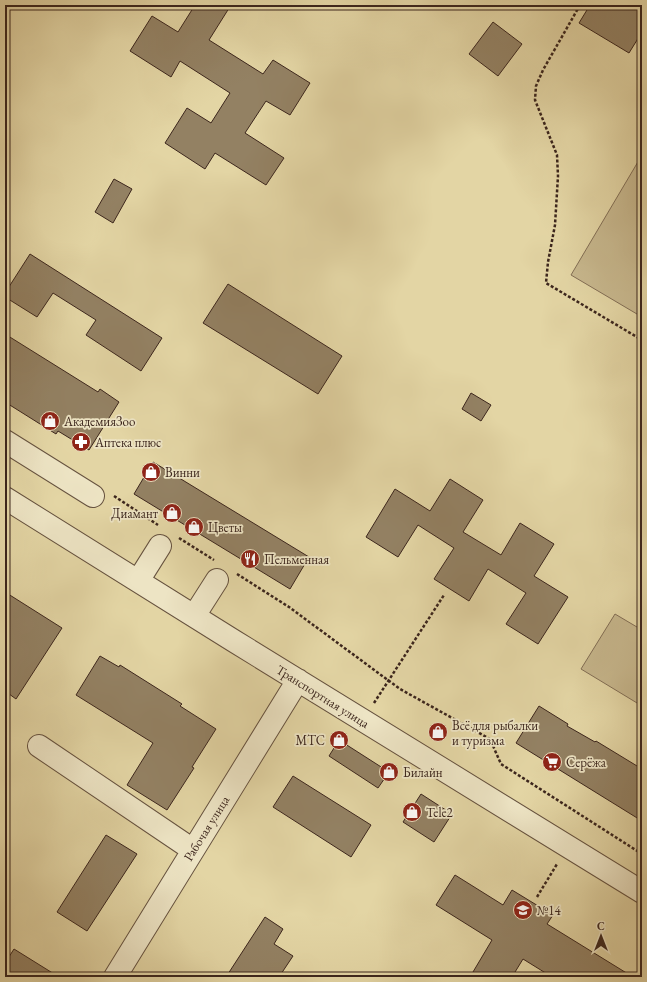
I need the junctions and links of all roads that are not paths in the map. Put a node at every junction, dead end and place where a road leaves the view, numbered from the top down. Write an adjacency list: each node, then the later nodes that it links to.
1 (5, 441): 2 (street)
2 (103, 495)
3 (5, 498): 6 (street, Транспортная улица)
4 (166, 536): 6 (street)
5 (223, 571): 7 (street)
6 (138, 581): 7 (street, Транспортная улица)
7 (194, 616): 8 (street, Транспортная улица)
8 (298, 680): 10 (street, Рабочая улица); 11 (street, Транспортная улица)
9 (39, 746): 10 (street)
10 (193, 850): 12 (street, Рабочая улица)
11 (642, 892)
12 (114, 977)

